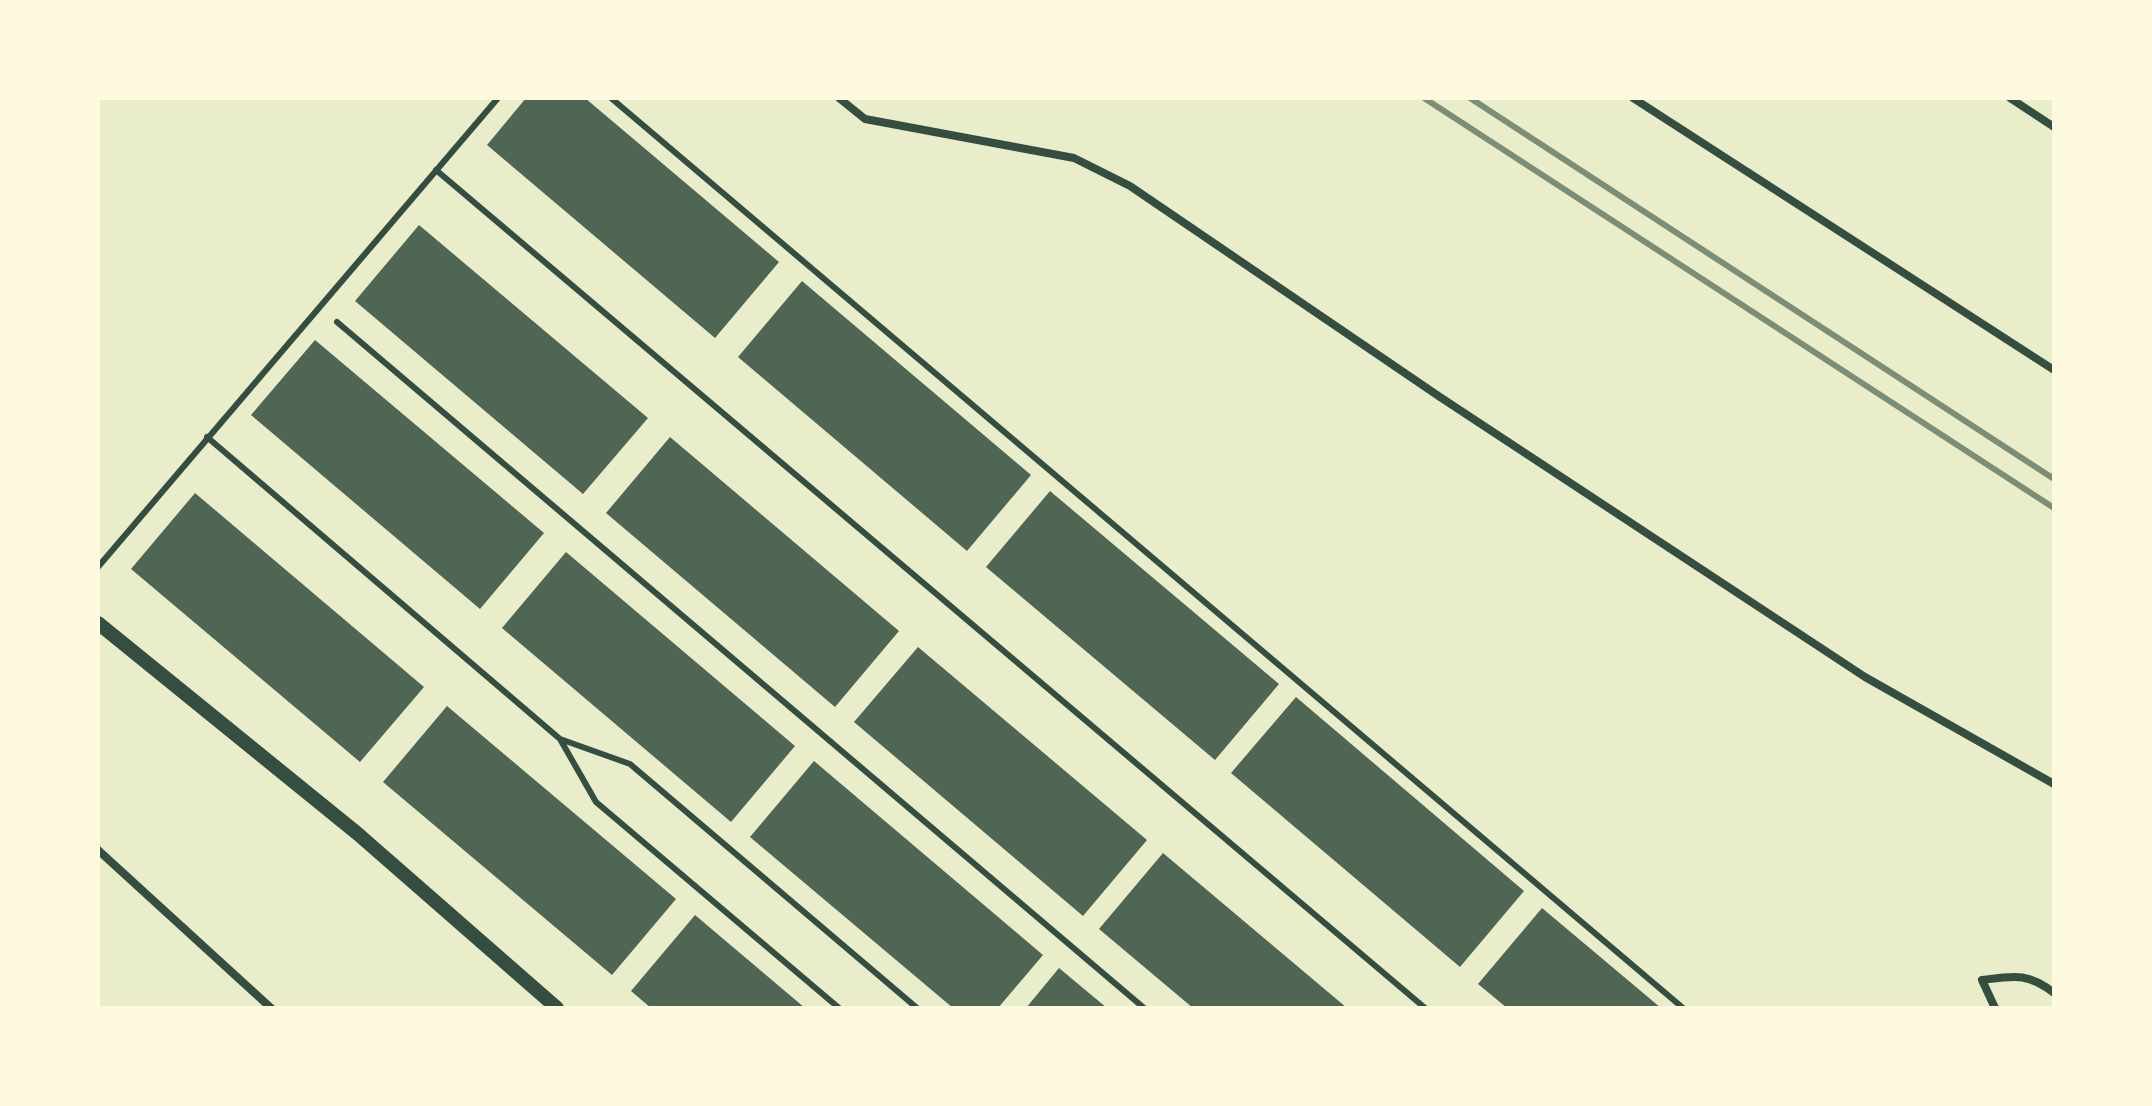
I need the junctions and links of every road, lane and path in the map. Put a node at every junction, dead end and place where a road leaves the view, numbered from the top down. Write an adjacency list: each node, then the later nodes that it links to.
1 (498, 98): 7 (lane)
2 (611, 98): 23 (lane)
3 (839, 98): 14 (street)
4 (1633, 98): 9 (street)
5 (2010, 98): 6 (street)
6 (2054, 127)
7 (436, 170): 10 (lane); 22 (lane)
8 (337, 322): 21 (lane)
9 (2054, 370)
10 (207, 437): 11 (lane); 13 (lane)
11 (98, 567)
12 (98, 623): 18 (street)
13 (560, 739): 19 (lane); 20 (lane)
14 (2054, 784)
15 (98, 850): 17 (street)
16 (2054, 993): 24 (street)
17 (271, 1008)
18 (557, 1008)
19 (839, 1008)
20 (917, 1008)
21 (1144, 1008)
22 (1425, 1008)
23 (1683, 1008)
24 (1995, 1008)

